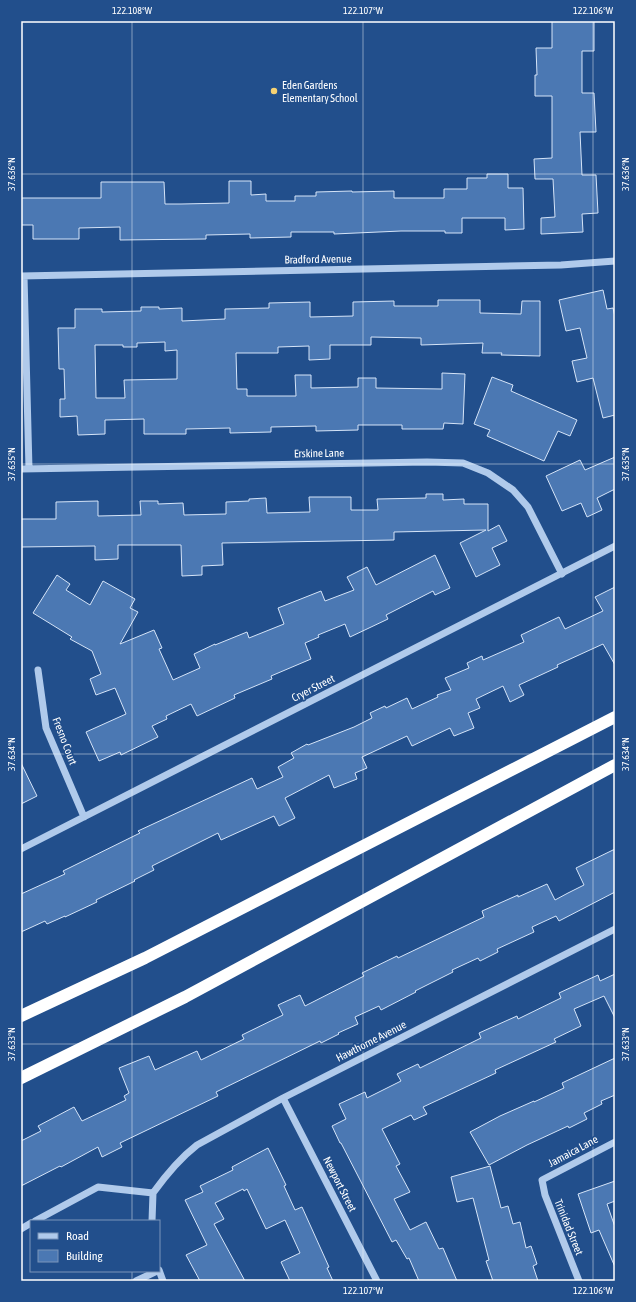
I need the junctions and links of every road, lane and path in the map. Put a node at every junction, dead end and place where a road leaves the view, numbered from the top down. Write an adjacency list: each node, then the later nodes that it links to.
1 (615, 261): 2 (street, Bradford Avenue)
2 (22, 276): 3 (street)
3 (25, 469): 5 (street, Erskine Lane)
4 (615, 546): 5 (street, Cryer Street)
5 (562, 574): 11 (street, Cryer Street)
6 (38, 670): 11 (street, Fresno Court)
7 (615, 717): 14 (highway)
8 (615, 765): 10 (highway)
9 (615, 770): 10 (highway)
10 (557, 796): 15 (highway)
11 (84, 817): 12 (street, Cryer Street)
12 (21, 849)
13 (615, 929): 16 (street, Hawthorne Avenue)
14 (21, 1016)
15 (21, 1078)
16 (283, 1098): 19 (street, Hawthorne Avenue); 26 (street, Newport Street)
17 (615, 1142): 18 (street, Jamaica Lane)
18 (542, 1180): 27 (street, Trinidad Street)
19 (152, 1193): 20 (street); 21 (street)
20 (37, 1220)
21 (152, 1220)
22 (30, 1224): 23 (street)
23 (21, 1229)
24 (155, 1272): 25 (street)
25 (136, 1281)
26 (377, 1281)
27 (579, 1281)

